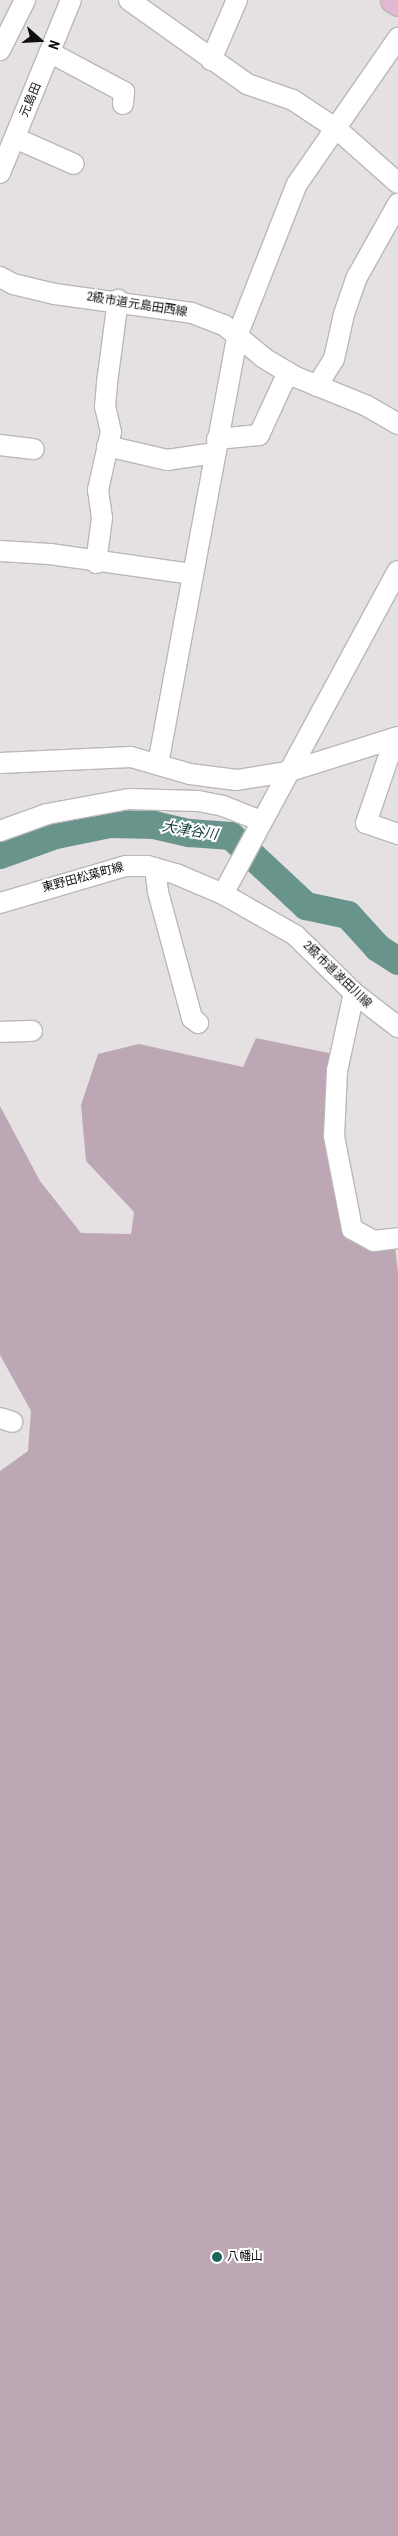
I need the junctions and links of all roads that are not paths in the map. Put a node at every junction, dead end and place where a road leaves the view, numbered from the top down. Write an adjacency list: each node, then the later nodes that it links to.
1 (26, 0): 8 (street)
2 (71, 0): 9 (street, 元島田)
3 (129, 0): 10 (street)
4 (238, 0): 10 (street)
5 (393, 0): 6 (main road)
6 (398, 3)
7 (398, 38): 12 (street)
8 (2, 39)
9 (51, 53): 11 (street); 13 (street, 元島田)
10 (211, 60): 12 (street)
11 (123, 104)
12 (338, 130): 16 (street); 20 (street)
13 (15, 138): 14 (street); 15 (street, 元島田)
14 (74, 164)
15 (0, 173)
16 (398, 183)
17 (398, 204): 22 (street)
18 (0, 277): 19 (street, 2級市道元島田西線)
19 (118, 300): 20 (street, 2級市道元島田西線); 25 (street)
20 (237, 336): 21 (street, 2級市道元島田西線); 26 (street)
21 (288, 372): 22 (street, 2級市道元島田西線); 26 (street)
22 (317, 386): 23 (street, 2級市道元島田西線)
23 (398, 424)
24 (0, 445): 27 (street)
25 (107, 446): 26 (street); 29 (street)
26 (216, 446): 31 (street)
27 (34, 449)
28 (0, 551): 29 (street)
29 (96, 563): 31 (street)
30 (398, 571): 35 (street)
31 (193, 574): 34 (street)
32 (397, 737): 35 (street); 38 (street)
33 (0, 763): 34 (street)
34 (158, 764): 35 (street)
35 (287, 772): 36 (street)
36 (259, 824): 37 (street); 40 (street)
37 (0, 831)
38 (398, 834)
39 (155, 868): 40 (street, 東野田松葉町線); 41 (street, 東野田松葉町線); 43 (street)
40 (223, 894): 42 (street, 2級市道波田川線)
41 (0, 903)
42 (354, 993): 44 (street, 2級市道波田川線); 47 (street)
43 (198, 1023)
44 (398, 1027)
45 (32, 1031): 46 (street)
46 (0, 1032)
47 (398, 1238)

